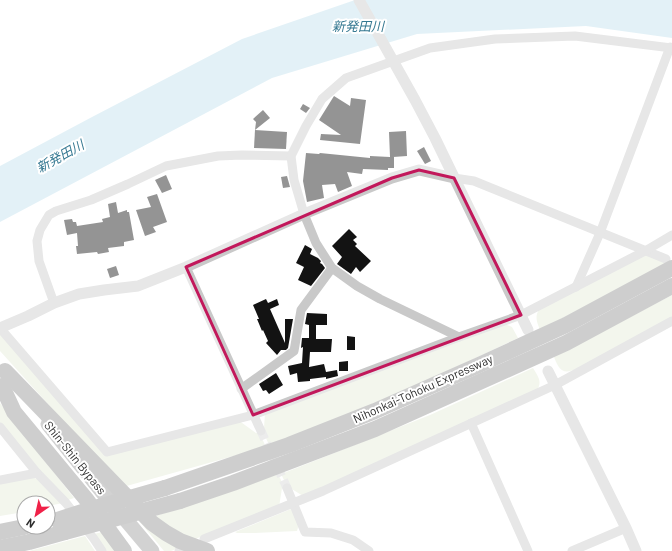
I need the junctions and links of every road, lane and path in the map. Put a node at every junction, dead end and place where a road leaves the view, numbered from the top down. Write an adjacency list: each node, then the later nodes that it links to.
1 (359, 0): 3 (street)
2 (671, 47): 3 (street); 7 (street)
3 (391, 58): 4 (street); 5 (street)
4 (291, 156): 6 (street); 15 (street)
5 (454, 178): 6 (street); 7 (street); 16 (street)
6 (304, 214): 11 (street); 12 (street)
7 (600, 233): 9 (street); 14 (street)
8 (672, 235): 9 (street)
9 (645, 250): 10 (street); 14 (street)
10 (669, 264): 33 (highway, Nihonkai-Tohoku Expressway, bridge)
11 (186, 267): 15 (street); 24 (street)
12 (332, 268): 20 (street); 24 (street)
13 (672, 286): 35 (highway, Nihonkai-Tohoku Expressway, bridge)
14 (576, 287): 16 (street)
15 (54, 303): 18 (street)
16 (521, 315): 19 (street); 20 (street)
17 (672, 321): 23 (street)
18 (0, 328): 25 (street)
19 (528, 330)
20 (459, 337): 25 (street)
21 (548, 371): 23 (street)
22 (2, 376): 41 (highway); 44 (highway); 45 (highway, Shin-Shin Bypass); 46 (highway, Shin-Shin Bypass)
23 (555, 384): 26 (street); 37 (street)
24 (241, 389): 25 (street)
25 (253, 414): 28 (street)
26 (471, 423): 32 (street); 48 (street)
27 (0, 428): 29 (street)
28 (261, 431)
29 (37, 473): 30 (street); 43 (street)
30 (0, 480)
31 (287, 488): 32 (street)
32 (293, 503): 41 (street); 47 (street)
33 (56, 520)
34 (16, 521): 36 (highway)
35 (56, 521)
36 (0, 523)
37 (626, 528): 49 (street); 50 (street)
38 (0, 532): 39 (highway)
39 (16, 533)
40 (24, 535): 42 (highway)
41 (205, 545)
42 (0, 549)
43 (102, 551)
44 (124, 551)
45 (139, 551)
46 (152, 551)
47 (369, 551)
48 (528, 551)
49 (572, 551)
50 (636, 551)

